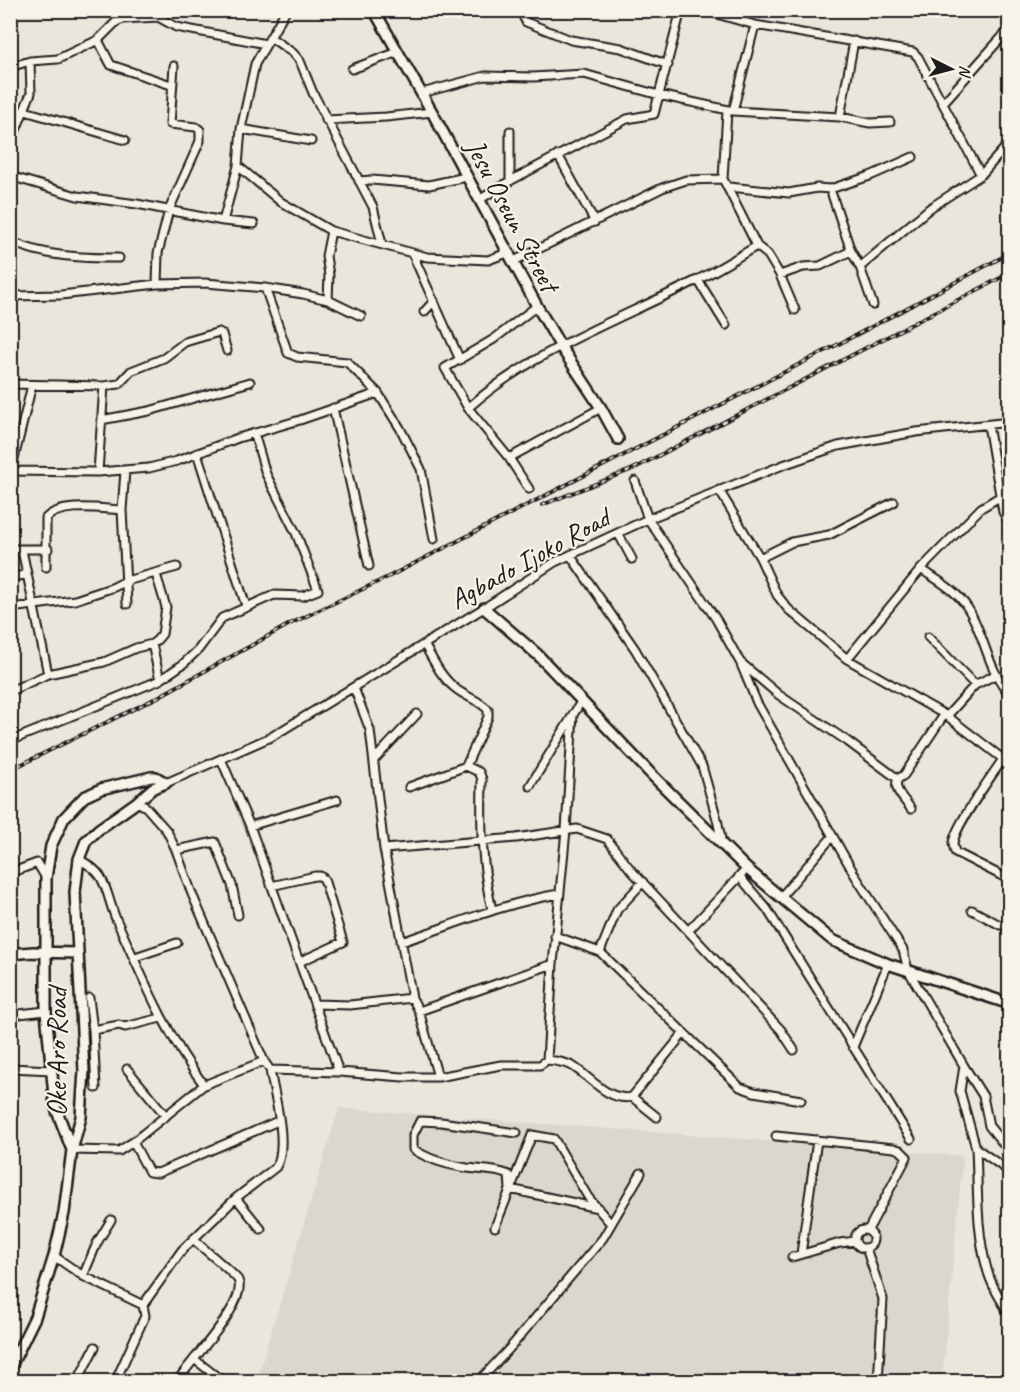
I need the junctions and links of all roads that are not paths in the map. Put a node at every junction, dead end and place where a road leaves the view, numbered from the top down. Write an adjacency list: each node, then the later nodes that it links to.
1 (286, 10): 9 (street)
2 (374, 10): 13 (main road, Jesu Oseun Street)
3 (520, 10): 15 (street)
4 (681, 10): 15 (street)
5 (703, 10): 7 (street)
6 (159, 14): 10 (street); 12 (street)
7 (755, 25): 11 (street); 24 (street)
8 (1010, 28): 22 (street)
9 (270, 37): 12 (street); 27 (street)
10 (98, 40): 14 (street); 19 (street)
11 (854, 41): 22 (street); 26 (street)
12 (266, 44): 29 (street)
13 (398, 52): 18 (street); 20 (main road, Jesu Oseun Street)
14 (30, 61): 17 (street); 23 (street)
15 (669, 64): 21 (street)
16 (174, 66): 19 (street)
17 (10, 67)
18 (352, 69)
19 (171, 85): 47 (street)
20 (422, 93): 21 (street); 25 (main road, Jesu Oseun Street)
21 (659, 95): 24 (street); 35 (street)
22 (943, 104): 38 (street)
23 (25, 111): 31 (street); 34 (street)
24 (730, 111): 26 (street); 41 (street)
25 (432, 112): 27 (street); 40 (main road, Jesu Oseun Street)
26 (840, 117): 28 (street)
27 (326, 120): 42 (street)
28 (890, 122)
29 (241, 129): 32 (street); 37 (street)
30 (510, 130): 43 (street)
31 (125, 140)
32 (311, 141)
33 (1010, 142): 38 (street)
34 (10, 145)
35 (558, 155): 43 (street); 49 (street)
36 (913, 157): 45 (street)
37 (238, 166): 48 (street); 51 (street)
38 (981, 175): 59 (street)
39 (10, 176): 47 (street)
40 (466, 177): 42 (street); 46 (main road, Jesu Oseun Street)
41 (723, 179): 44 (street); 49 (street)
42 (359, 181): 53 (street)
43 (510, 181): 46 (street)
44 (729, 187): 45 (street); 54 (street)
45 (830, 189): 55 (street)
46 (479, 200): 57 (main road, Jesu Oseun Street)
47 (168, 210): 48 (street); 62 (street)
48 (223, 221): 50 (street)
49 (595, 222): 57 (street)
50 (254, 224)
51 (332, 231): 53 (street); 65 (street)
52 (10, 241): 58 (street)
53 (382, 244): 56 (street)
54 (757, 246): 60 (street); 61 (street)
55 (851, 250): 59 (street); 60 (street)
56 (412, 254): 57 (street); 66 (street)
57 (512, 257): 68 (main road, Jesu Oseun Street)
58 (119, 258)
59 (860, 267): 67 (street)
60 (780, 274): 69 (street)
61 (698, 280): 72 (street); 73 (street)
62 (157, 284): 63 (street); 64 (street)
63 (265, 288): 65 (street); 80 (street)
64 (10, 296)
65 (328, 300): 71 (street)
66 (434, 301): 70 (street); 75 (street)
67 (873, 305)
68 (537, 306): 73 (main road, Jesu Oseun Street); 75 (street)
69 (795, 310)
70 (424, 312)
71 (361, 316)
72 (726, 326)
73 (561, 347): 82 (street); 83 (main road, Jesu Oseun Street)
74 (227, 351): 79 (street)
75 (460, 360): 82 (street)
76 (250, 382): 84 (street)
77 (10, 384): 78 (street)
78 (32, 386): 79 (street); 91 (street)
79 (104, 386): 84 (street)
80 (378, 393): 81 (street); 104 (street)
81 (333, 408): 87 (street); 111 (street)
82 (468, 408): 90 (street)
83 (601, 408): 88 (main road, Jesu Oseun Street); 90 (street)
84 (101, 420): 93 (street)
85 (1010, 422): 86 (street, Agbado Ijoko Road)
86 (988, 424): 96 (street, Agbado Ijoko Road); 97 (street)
87 (254, 433): 89 (street); 121 (street)
88 (618, 439)
89 (197, 453): 92 (street); 121 (street)
90 (509, 458): 95 (street)
91 (11, 471): 93 (street)
92 (124, 471): 93 (street); 99 (street)
93 (98, 472)
94 (635, 481): 101 (street)
95 (529, 489)
96 (719, 490): 101 (street, Agbado Ijoko Road); 109 (street)
97 (1001, 495): 100 (street); 114 (street)
98 (894, 502): 109 (street)
99 (122, 510): 106 (street); 118 (street)
100 (1006, 511): 102 (street)
101 (648, 519): 103 (street, Agbado Ijoko Road); 128 (street)
102 (1010, 524)
103 (618, 533): 108 (street, Agbado Ijoko Road); 110 (street)
104 (434, 540)
105 (10, 549): 107 (street)
106 (48, 549): 107 (street); 112 (street)
107 (22, 550): 116 (street)
108 (570, 555): 123 (street, Agbado Ijoko Road); 157 (street)
109 (760, 558): 127 (street)
110 (632, 559)
111 (369, 566)
112 (46, 567)
113 (177, 567): 115 (street)
114 (921, 569): 127 (street); 130 (street)
115 (156, 573): 118 (street); 125 (street)
116 (26, 575): 117 (street); 120 (street)
117 (10, 577)
118 (126, 581): 119 (street); 120 (street)
119 (127, 604)
120 (32, 605): 122 (street); 129 (street)
121 (246, 606): 131 (street)
122 (10, 608)
123 (484, 608): 126 (street, Agbado Ijoko Road); 136 (main road)
124 (928, 637): 132 (street)
125 (152, 644): 129 (street); 131 (street)
126 (424, 644): 133 (street, Agbado Ijoko Road); 144 (street)
127 (847, 659): 139 (street)
128 (740, 662): 146 (street); 155 (street)
129 (48, 674): 134 (street)
130 (995, 675): 132 (street); 135 (street)
131 (160, 680): 140 (street)
132 (975, 685): 139 (street)
133 (354, 688): 141 (street, Agbado Ijoko Road); 143 (street)
134 (10, 692)
135 (1010, 694)
136 (582, 700): 138 (street); 157 (main road)
137 (417, 714): 143 (street)
138 (573, 714): 148 (street); 154 (street)
139 (945, 716): 142 (street); 146 (street)
140 (10, 741)
141 (221, 759): 147 (street, Agbado Ijoko Road); 153 (street)
142 (1003, 759): 145 (street); 164 (street)
143 (375, 760): 158 (street)
144 (466, 766): 149 (street); 156 (street)
145 (1010, 767)
146 (898, 779): 152 (street)
147 (166, 783): 151 (main road, Agbado Ijoko Road); 163 (main road)
148 (530, 786)
149 (409, 787)
150 (337, 800): 153 (street)
151 (137, 802): 159 (street); 160 (main road, Agbado Ijoko Road)
152 (911, 809)
153 (250, 826): 166 (street)
154 (566, 830): 156 (street); 165 (street); 167 (street)
155 (832, 837): 168 (street); 185 (street)
156 (481, 839): 158 (street); 169 (street)
157 (722, 844): 161 (main road)
158 (384, 849): 175 (street)
159 (176, 850): 171 (street); 199 (street)
160 (79, 859): 179 (main road, Agbado Ijoko Road); 181 (street)
161 (743, 872): 168 (main road); 173 (street); 196 (street)
162 (10, 873): 163 (street)
163 (46, 878): 177 (main road)
164 (1010, 880)
165 (643, 882): 173 (street); 178 (street)
166 (271, 886): 182 (street); 182 (street)
167 (559, 894): 169 (street); 174 (street)
168 (780, 898): 184 (main road)
169 (492, 910): 175 (street)
170 (972, 910): 172 (street)
171 (238, 915)
172 (1010, 926)
173 (689, 930): 197 (street)
174 (555, 936): 178 (street); 183 (street)
175 (401, 942): 187 (street)
176 (177, 943): 181 (street)
177 (45, 952): 179 (main road); 180 (main road); 190 (main road, Oke Aro Road)
178 (600, 952): 195 (street)
179 (78, 953): 220 (main road, Oke Aro Road)
180 (10, 954)
181 (135, 957): 193 (street)
182 (299, 962): 188 (street)
183 (553, 964): 191 (street); 198 (street)
184 (888, 964): 185 (main road); 196 (street)
185 (908, 970): 189 (main road); 200 (street)
186 (89, 998): 194 (street)
187 (412, 998): 188 (street); 191 (street)
188 (315, 1004): 205 (street)
189 (1010, 1004)
190 (46, 1011): 192 (street); 203 (main road, Oke Aro Road)
191 (419, 1011): 206 (street)
192 (10, 1015)
193 (162, 1018): 194 (street); 207 (street)
194 (93, 1030): 208 (street)
195 (683, 1034): 209 (street); 210 (street)
196 (853, 1047): 216 (street)
197 (794, 1050)
198 (547, 1060): 206 (street); 209 (street)
199 (264, 1061): 204 (street); 207 (street)
200 (964, 1066): 219 (street); 221 (street)
201 (10, 1068): 203 (street)
202 (127, 1068): 211 (street)
203 (52, 1070): 220 (main road, Oke Aro Road)
204 (270, 1070): 205 (street); 213 (street)
205 (339, 1072): 206 (street)
206 (438, 1077)
207 (204, 1085): 211 (street)
208 (96, 1088)
209 (632, 1097): 212 (street)
210 (801, 1100)
211 (166, 1116): 218 (street)
212 (657, 1117)
213 (278, 1121): 218 (street); 225 (street)
214 (517, 1133): 224 (street)
215 (776, 1136): 217 (street)
216 (911, 1139)
217 (817, 1140): 231 (street); 235 (street)
218 (133, 1142): 220 (street)
219 (976, 1148): 222 (street); 240 (street)
220 (72, 1150): 236 (main road, Oke Aro Road)
221 (1010, 1152)
222 (1010, 1172)
223 (641, 1173): 228 (street)
224 (510, 1190): 226 (street); 226 (street); 229 (street)
225 (236, 1198): 230 (street); 232 (street)
226 (598, 1208): 228 (street)
227 (111, 1220): 238 (street)
228 (611, 1224): 248 (street)
229 (495, 1227)
230 (261, 1229)
231 (868, 1230): 233 (street); 234 (street)
232 (193, 1239): 239 (street); 242 (street)
233 (855, 1241): 234 (street); 235 (street)
234 (866, 1248): 249 (street)
235 (801, 1254): 237 (street)
236 (54, 1256): 238 (street); 243 (main road, Oke Aro Road)
237 (792, 1257)
238 (83, 1276): 239 (street)
239 (143, 1305): 245 (street)
240 (1010, 1315)
241 (95, 1347): 244 (street)
242 (195, 1359): 246 (street); 247 (street)
243 (10, 1368)
244 (76, 1382)
245 (115, 1382)
246 (177, 1382)
247 (224, 1382)
248 (478, 1382)
249 (878, 1382)

